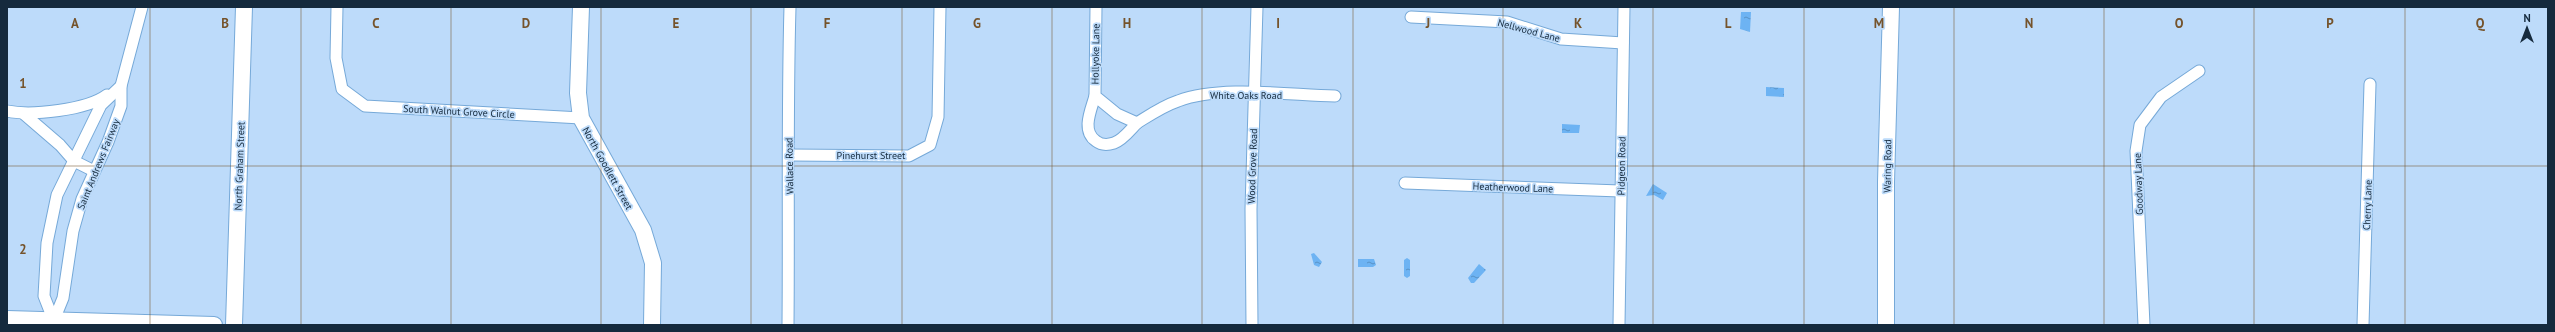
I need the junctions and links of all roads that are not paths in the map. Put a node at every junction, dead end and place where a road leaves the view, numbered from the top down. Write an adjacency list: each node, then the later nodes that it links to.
1 (142, 7): 15 (street, Saint Andrews Fairway)
2 (244, 7): 31 (main road, North Graham Street)
3 (337, 7): 21 (street, South Walnut Grove Circle)
4 (581, 7): 21 (main road, North Goodlett Street)
5 (790, 7): 23 (street, Wallace Road)
6 (940, 7): 23 (street, Pinehurst Street)
7 (1096, 7): 17 (street, Hollyoke Lane)
8 (1257, 7): 16 (street, Wood Grove Road)
9 (1624, 7): 12 (street, Pidgeon Road)
10 (1891, 7): 36 (main road, Waring Road)
11 (1411, 17): 12 (street, Nellwood Lane)
12 (1623, 43): 27 (street, Pidgeon Road)
13 (2199, 71): 37 (street, Goodway Lane)
14 (2370, 84): 38 (street, Cherry Lane)
15 (121, 86): 20 (street); 24 (street, Saint Andrews Fairway); 25 (street, Saint Andrews Fairway)
16 (1255, 94): 18 (street, White Oaks Road); 22 (street, White Oaks Road); 34 (street, Wood Grove Road)
17 (1095, 96): 22 (street, Hollyoke Lane); 22 (street, White Oaks Road)
18 (1335, 96)
19 (7, 111): 20 (street)
20 (24, 114): 24 (street)
21 (581, 118): 32 (main road, North Goodlett Street)
22 (1137, 123)
23 (790, 155): 33 (street, Wallace Road)
24 (74, 161): 25 (street); 29 (street, Saint Andrews Fairway)
25 (94, 171): 29 (street, Saint Andrews Fairway)
26 (1405, 183): 27 (street, Heatherwood Lane)
27 (1620, 191): 35 (street, Pidgeon Road)
28 (7, 319): 29 (main road)
29 (52, 322): 30 (main road)
30 (214, 325)
31 (234, 325)
32 (652, 325)
33 (788, 325)
34 (1252, 325)
35 (1619, 325)
36 (1886, 325)
37 (2144, 325)
38 (2363, 325)

